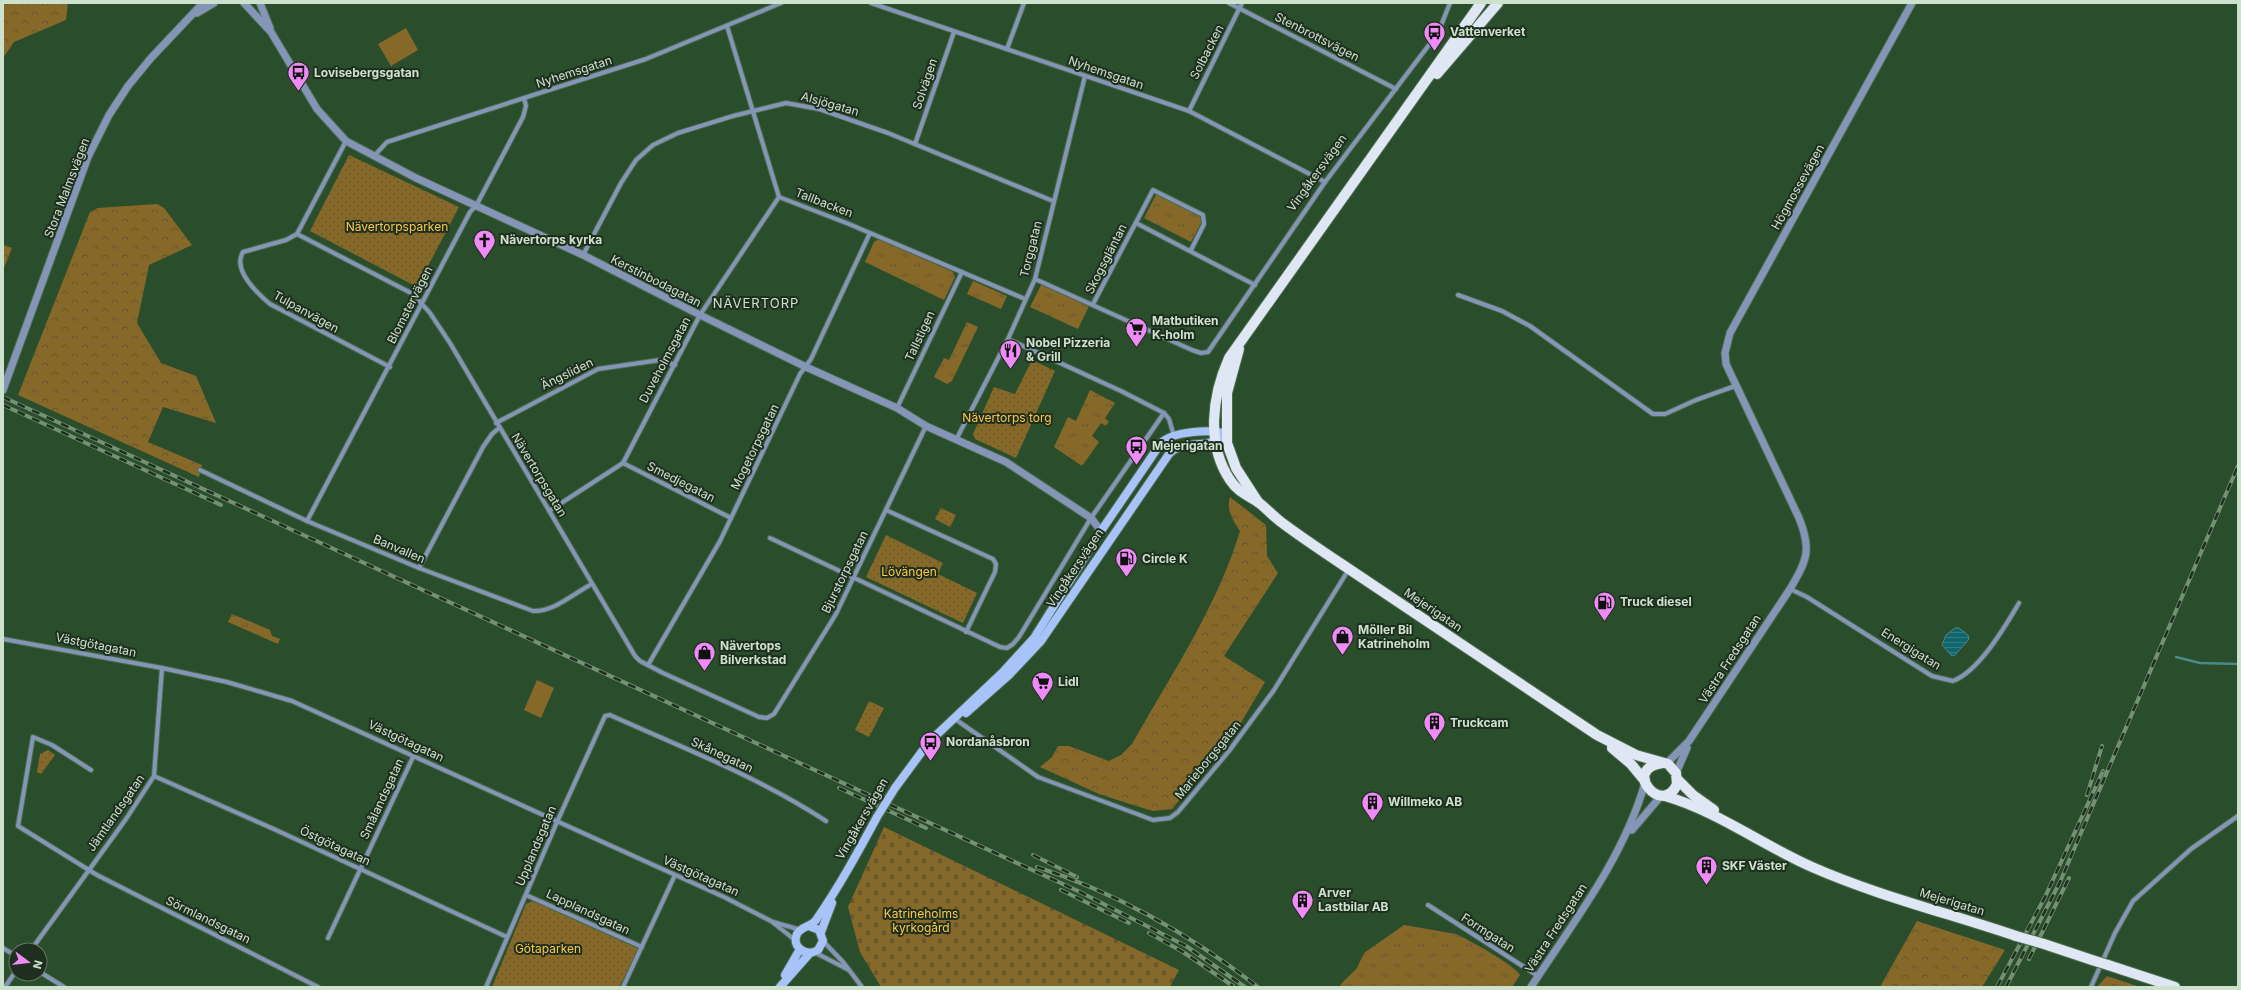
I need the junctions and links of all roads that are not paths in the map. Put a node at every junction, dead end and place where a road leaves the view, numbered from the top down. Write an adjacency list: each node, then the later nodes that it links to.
1 (203, 3): 15 (street, Stora Malmsvägen)
2 (214, 3): 15 (street, Stora Malmsvägen)
3 (244, 3): 17 (street, Kerstinbodagatan)
4 (260, 3): 17 (street, Kerstinbodagatan)
5 (781, 3): 16 (street, Nyhemsgatan)
6 (871, 3): 18 (street, Nyhemsgatan)
7 (1024, 3): 19 (street)
8 (1228, 3): 14 (street, Stenbrottsvägen)
9 (1242, 3): 14 (street, Solbacken)
10 (1450, 3): 21 (street, Vingåkersvägen)
11 (1481, 3): 25 (main road)
12 (1912, 3): 51 (street, Högmossevägen)
13 (1495, 4): 25 (main road)
14 (1240, 9): 21 (street, Stenbrottsvägen); 24 (street, Solbacken)
15 (190, 17): 52 (street, Stora Malmsvägen)
16 (727, 26): 22 (street, Nyhemsgatan); 23 (street, Tallbacken)
17 (271, 32): 26 (street, Kerstinbodagatan)
18 (954, 32): 19 (street, Nyhemsgatan); 27 (street, Solvägen)
19 (1007, 49): 20 (street, Nyhemsgatan)
20 (1085, 76): 24 (street, Nyhemsgatan); 31 (street, Torggatan)
21 (1396, 89): 29 (street, Vingåkersvägen)
22 (524, 98): 28 (street, Nyhemsgatan); 32 (street, Blomstervägen)
23 (754, 110): 27 (street, Alsjögatan); 30 (street, Tallbacken); 37 (street, Alsjögatan)
24 (1189, 111): 29 (street, Nyhemsgatan)
25 (1404, 111): 47 (main road)
26 (346, 141): 28 (street, Kerstinbodagatan); 35 (street)
27 (915, 144): 31 (street, Alsjögatan)
28 (374, 156): 32 (street, Kerstinbodagatan)
29 (1325, 182): 40 (street, Vingåkersvägen)
30 (780, 197): 34 (street, Tallbacken); 45 (street, Duveholmsgatan)
31 (1053, 201): 39 (street, Torggatan)
32 (476, 206): 37 (street, Kerstinbodagatan); 43 (street, Blomstervägen)
33 (1136, 223): 36 (street, Skogsgläntan); 36 (street, Skogsgläntan); 44 (street, Skogsgläntan)
34 (870, 233): 38 (street, Tallbacken); 50 (street, Mogetorpsgatan)
35 (297, 234): 43 (street, Nävertorpsgatan); 49 (street, Tulpanvägen)
36 (1191, 250): 40 (street, Skogsgläntan)
37 (583, 255): 45 (street, Kerstinbodagatan)
38 (962, 272): 42 (street, Tallbacken); 53 (street, Tallstigen)
39 (1035, 279): 42 (street, Torggatan); 44 (street)
40 (1255, 284): 44 (street, Vingåkersvägen)
41 (1458, 295): 51 (street)
42 (1025, 298): 46 (street, Torggatan)
43 (422, 301): 49 (street, Blomstervägen); 55 (street, Nävertorpsgatan)
44 (1093, 304)
45 (700, 315): 48 (street, Duveholmsgatan); 50 (street, Kerstinbodagatan)
46 (1008, 339): 54 (street); 61 (street, Torggatan)
47 (1240, 346): 58 (main road); 59 (main road)
48 (675, 365): 55 (street, Ängsliden); 64 (street, Duveholmsgatan)
49 (390, 367): 71 (street, Blomstervägen)
50 (806, 367): 53 (street, Kerstinbodagatan); 69 (street, Mogetorpsgatan)
51 (1735, 386): 79 (street, Högmossevägen)
52 (4, 388)
53 (897, 408): 56 (street, Kerstinbodagatan)
54 (1164, 413): 60 (street); 70 (street, Vingåkersvägen)
55 (496, 422): 57 (street, Nävertorpsgatan)
56 (926, 426): 61 (street, Kerstinbodagatan); 67 (street, Bjurstorpsgatan)
57 (499, 428): 68 (street, Nävertorpsgatan); 75 (street)
58 (1215, 430): 59 (main road, Vingåkersvägen); 60 (main road, Vingåkersvägen); 62 (main road)
59 (1226, 434): 62 (main road); 66 (main road, Mejerigatan)
60 (1174, 436): 63 (main road); 72 (main road, Vingåkersvägen)
61 (957, 438): 70 (street, Kerstinbodagatan)
62 (1215, 442): 63 (main road); 66 (main road, Mejerigatan)
63 (1177, 448): 74 (main road, Vingåkersvägen)
64 (623, 463): 68 (street, Duveholmsgatan); 69 (street, Smedjegatan)
65 (200, 470): 71 (street, Banvallen)
66 (1258, 502): 76 (main road, Mejerigatan)
67 (886, 510): 77 (street, Bjurstorpsgatan); 81 (street)
68 (549, 511): 78 (street, Nävertorpsgatan)
69 (732, 518): 85 (street, Mogetorpsgatan)
70 (1091, 518): 72 (street, Vingåkersvägen); 81 (street, Vingåkersvägen)
71 (307, 521): 75 (street, Banvallen)
72 (1101, 531): 74 (main road); 89 (main road, Vingåkersvägen)
73 (770, 538): 77 (street)
74 (1109, 539): 89 (main road, Vingåkersvägen)
75 (419, 568): 78 (street, Banvallen)
76 (1349, 569): 89 (street, Marieborgsgatan); 90 (main road, Mejerigatan)
77 (853, 578): 81 (street); 88 (street, Bjurstorpsgatan)
78 (592, 584): 85 (street, Nävertorpsgatan)
79 (1790, 589): 80 (street, Energigatan); 91 (street, Västra Fredsgatan)
80 (2019, 603)
81 (966, 632)
82 (3, 639): 83 (street, Västgötagatan)
83 (12, 641): 84 (street, Västgötagatan); 86 (street, Västgötagatan)
84 (3, 642)
85 (648, 665): 88 (street, Nävertorpsgatan)
86 (162, 668): 92 (street, Västgötagatan); 95 (street, Jämtlandsgatan)
87 (608, 716): 100 (street, Skånegatan); 101 (street, Upplandsgatan)
88 (768, 718)
89 (955, 719): 107 (main road, Vingåkersvägen, bridge)
90 (1597, 735): 93 (main road, Mejerigatan); 97 (main road, Mejerigatan)
91 (1690, 741): 93 (street, Västra Fredsgatan); 96 (street, Västra Fredsgatan)
92 (414, 755): 101 (street, Västgötagatan); 104 (street, Smålandsgatan)
93 (1665, 763): 96 (main road); 97 (main road)
94 (91, 770): 105 (street, Sörmlandsgatan)
95 (154, 776): 104 (street, Östgötagatan); 105 (street, Jämtlandsgatan)
96 (1677, 776): 98 (main road); 102 (main road, Mejerigatan)
97 (1645, 782): 98 (main road); 103 (street, Västra Fredsgatan)
98 (1663, 796): 102 (main road, Mejerigatan); 103 (street, Västra Fredsgatan)
99 (2238, 816): 133 (street)
100 (826, 821)
101 (557, 822): 106 (street, Västgötagatan); 108 (street, Upplandsgatan)
102 (1729, 824): 134 (main road, Mejerigatan, bridge)
103 (1624, 840): 122 (street, Västra Fredsgatan)
104 (360, 869): 114 (street, Östgötagatan); 115 (street, Smålandsgatan)
105 (88, 870): 117 (street, Jämtlandsgatan); 124 (street, Sörmlandsgatan)
106 (675, 875): 110 (street, Västgötagatan); 119 (street)
107 (842, 880): 111 (main road, Vingåkersvägen); 113 (main road, Vingåkersvägen)
108 (526, 895): 114 (street, Upplandsgatan); 119 (street, Lapplandsgatan)
109 (1428, 905): 122 (street, Formgatan)
110 (771, 921): 112 (street, Västgötagatan); 118 (street, Västgötagatan)
111 (810, 926): 112 (main road, Vingåkersvägen); 113 (main road)
112 (801, 930): 118 (main road)
113 (820, 932): 116 (main road)
114 (507, 937): 128 (street, Upplandsgatan)
115 (328, 938)
116 (823, 941): 120 (main road); 121 (street)
117 (37, 942)
118 (798, 946): 120 (main road); 130 (main road)
119 (642, 948): 129 (street)
120 (812, 953): 121 (street); 130 (main road)
121 (851, 971): 131 (street)
122 (1538, 976): 132 (street, Västra Fredsgatan)
123 (48, 977): 125 (street)
124 (307, 982): 126 (street); 127 (street, Sörmlandsgatan)
125 (64, 987)
126 (305, 987)
127 (318, 987)
128 (486, 987)
129 (623, 987)
130 (779, 987)
131 (862, 987)
132 (1531, 987)
133 (2091, 987)
134 (2174, 987)

